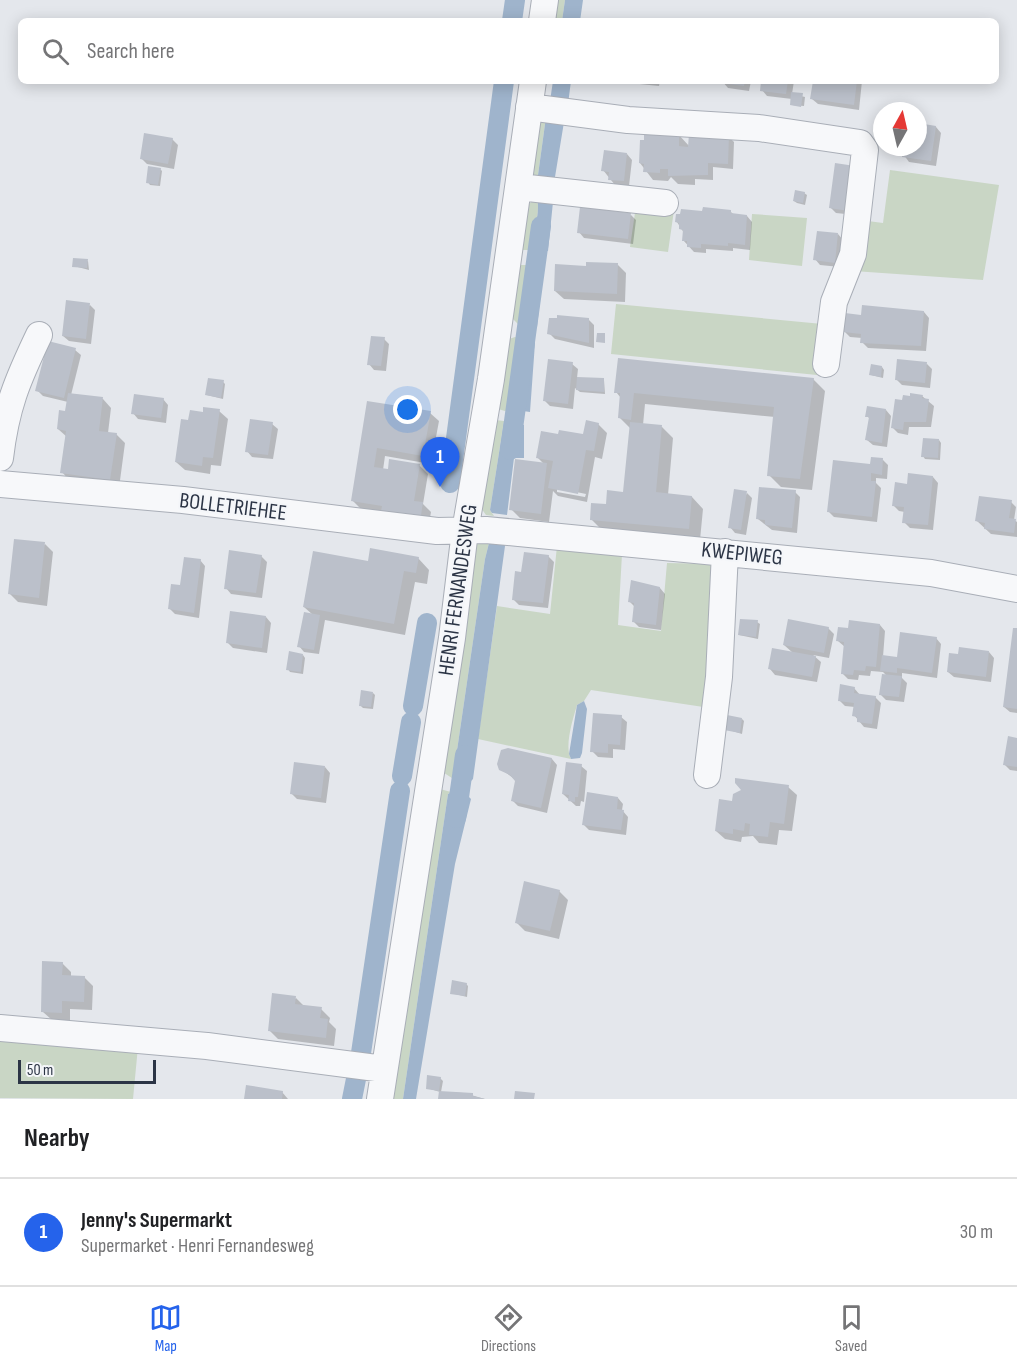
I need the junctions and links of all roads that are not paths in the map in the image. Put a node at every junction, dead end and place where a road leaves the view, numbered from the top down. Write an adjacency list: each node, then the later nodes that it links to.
1 (545, 0): 2 (street)
2 (542, 18)
3 (533, 84): 4 (street, HENRI FERNANDESWEG)
4 (529, 107): 5 (street, HENRI FERNANDESWEG); 8 (street)
5 (519, 188): 6 (street); 11 (street, HENRI FERNANDESWEG)
6 (665, 203)
7 (39, 335): 9 (street)
8 (826, 364)
9 (0, 459)
10 (0, 484): 11 (street, BOLLETRIEHEE)
11 (475, 531): 12 (street, KWEPIWEG); 16 (street, HENRI FERNANDESWEG)
12 (725, 552): 13 (street, KWEPIWEG); 14 (street)
13 (1017, 589)
14 (707, 775)
15 (0, 1028): 16 (street)
16 (384, 1069): 17 (street, HENRI FERNANDESWEG)
17 (380, 1099)

